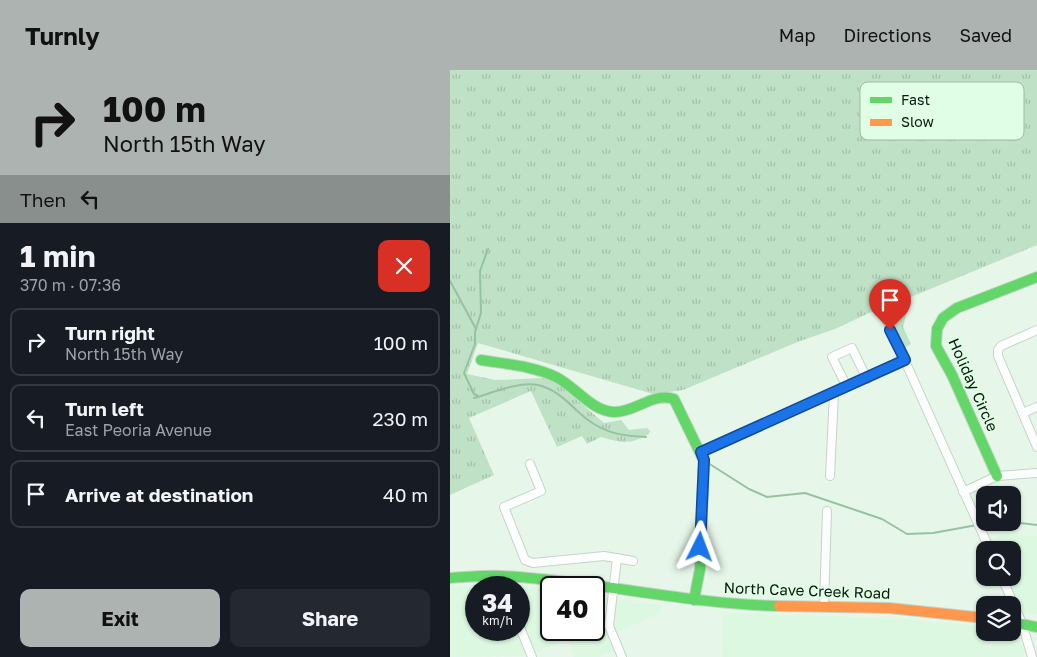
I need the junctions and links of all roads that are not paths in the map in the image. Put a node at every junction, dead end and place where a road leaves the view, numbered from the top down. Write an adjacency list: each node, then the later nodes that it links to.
1 (1037, 277): 16 (street, Holiday Circle)
2 (883, 312): 5 (street)
3 (1037, 330): 10 (street)
4 (481, 360): 12 (street)
5 (905, 360): 6 (street); 17 (street)
6 (866, 379): 7 (street); 7 (street)
7 (847, 387): 8 (street)
8 (834, 393): 12 (street); 15 (street)
9 (1037, 407): 10 (street)
10 (1023, 414): 11 (street)
11 (1037, 447)
12 (701, 452): 26 (street)
13 (530, 464): 20 (street)
14 (1037, 473): 16 (street)
15 (830, 476)
16 (997, 476): 17 (street)
17 (963, 492): 19 (street)
18 (827, 511): 27 (street)
19 (986, 541)
20 (617, 558): 21 (street); 25 (street)
21 (633, 561)
22 (465, 577): 23 (street, North Cave Creek Road)
23 (450, 578)
24 (530, 578): 25 (street, North Cave Creek Road)
25 (612, 590): 26 (street, North Cave Creek Road); 34 (street)
26 (694, 600): 27 (street, North Cave Creek Road)
27 (824, 607): 28 (street, North Cave Creek Road)
28 (976, 617)
29 (1021, 623): 30 (street)
30 (1037, 626)
31 (1021, 631): 35 (street)
32 (526, 641): 33 (street)
33 (532, 657)
34 (622, 657)
35 (1032, 657)

